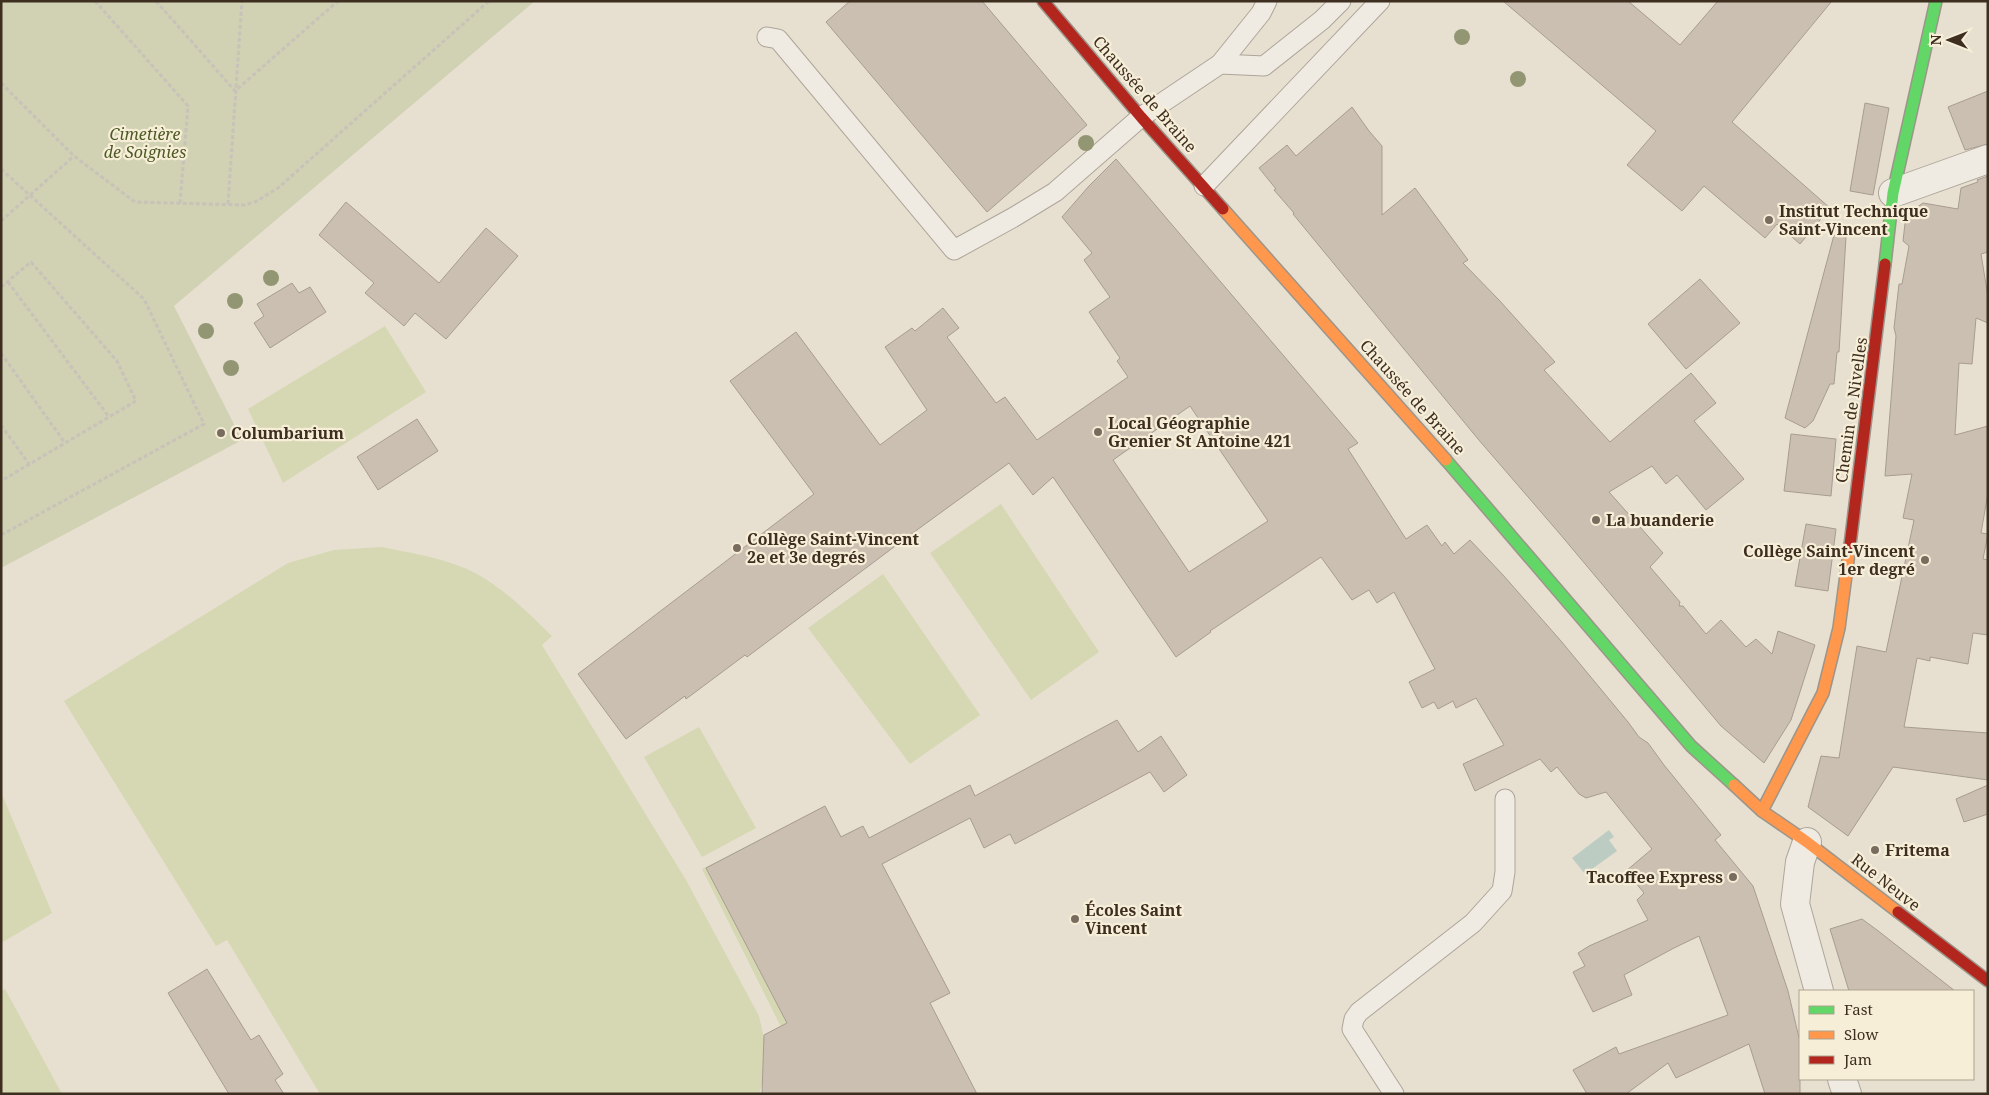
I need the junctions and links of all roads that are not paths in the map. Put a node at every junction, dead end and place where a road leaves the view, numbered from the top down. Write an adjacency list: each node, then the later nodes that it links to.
1 (1043, 1): 8 (street, Chaussée de Braine)
2 (1267, 1): 7 (lane)
3 (1341, 1): 7 (lane)
4 (1380, 1): 10 (lane)
5 (1936, 1): 11 (street, Chemin de Nivelles)
6 (767, 37): 8 (lane)
7 (1220, 64): 8 (lane)
8 (1141, 117): 10 (street, Chaussée de Braine)
9 (1988, 159): 11 (street)
10 (1204, 186): 13 (street, Chaussée de Braine)
11 (1893, 193): 13 (street, Chemin de Nivelles)
12 (1505, 799): 18 (lane)
13 (1762, 811): 14 (street, Rue Neuve)
14 (1807, 842): 15 (street, Rue Neuve); 16 (street)
15 (1988, 981)
16 (1819, 990)
17 (1842, 1080): 19 (street)
18 (1394, 1094)
19 (1846, 1094)

